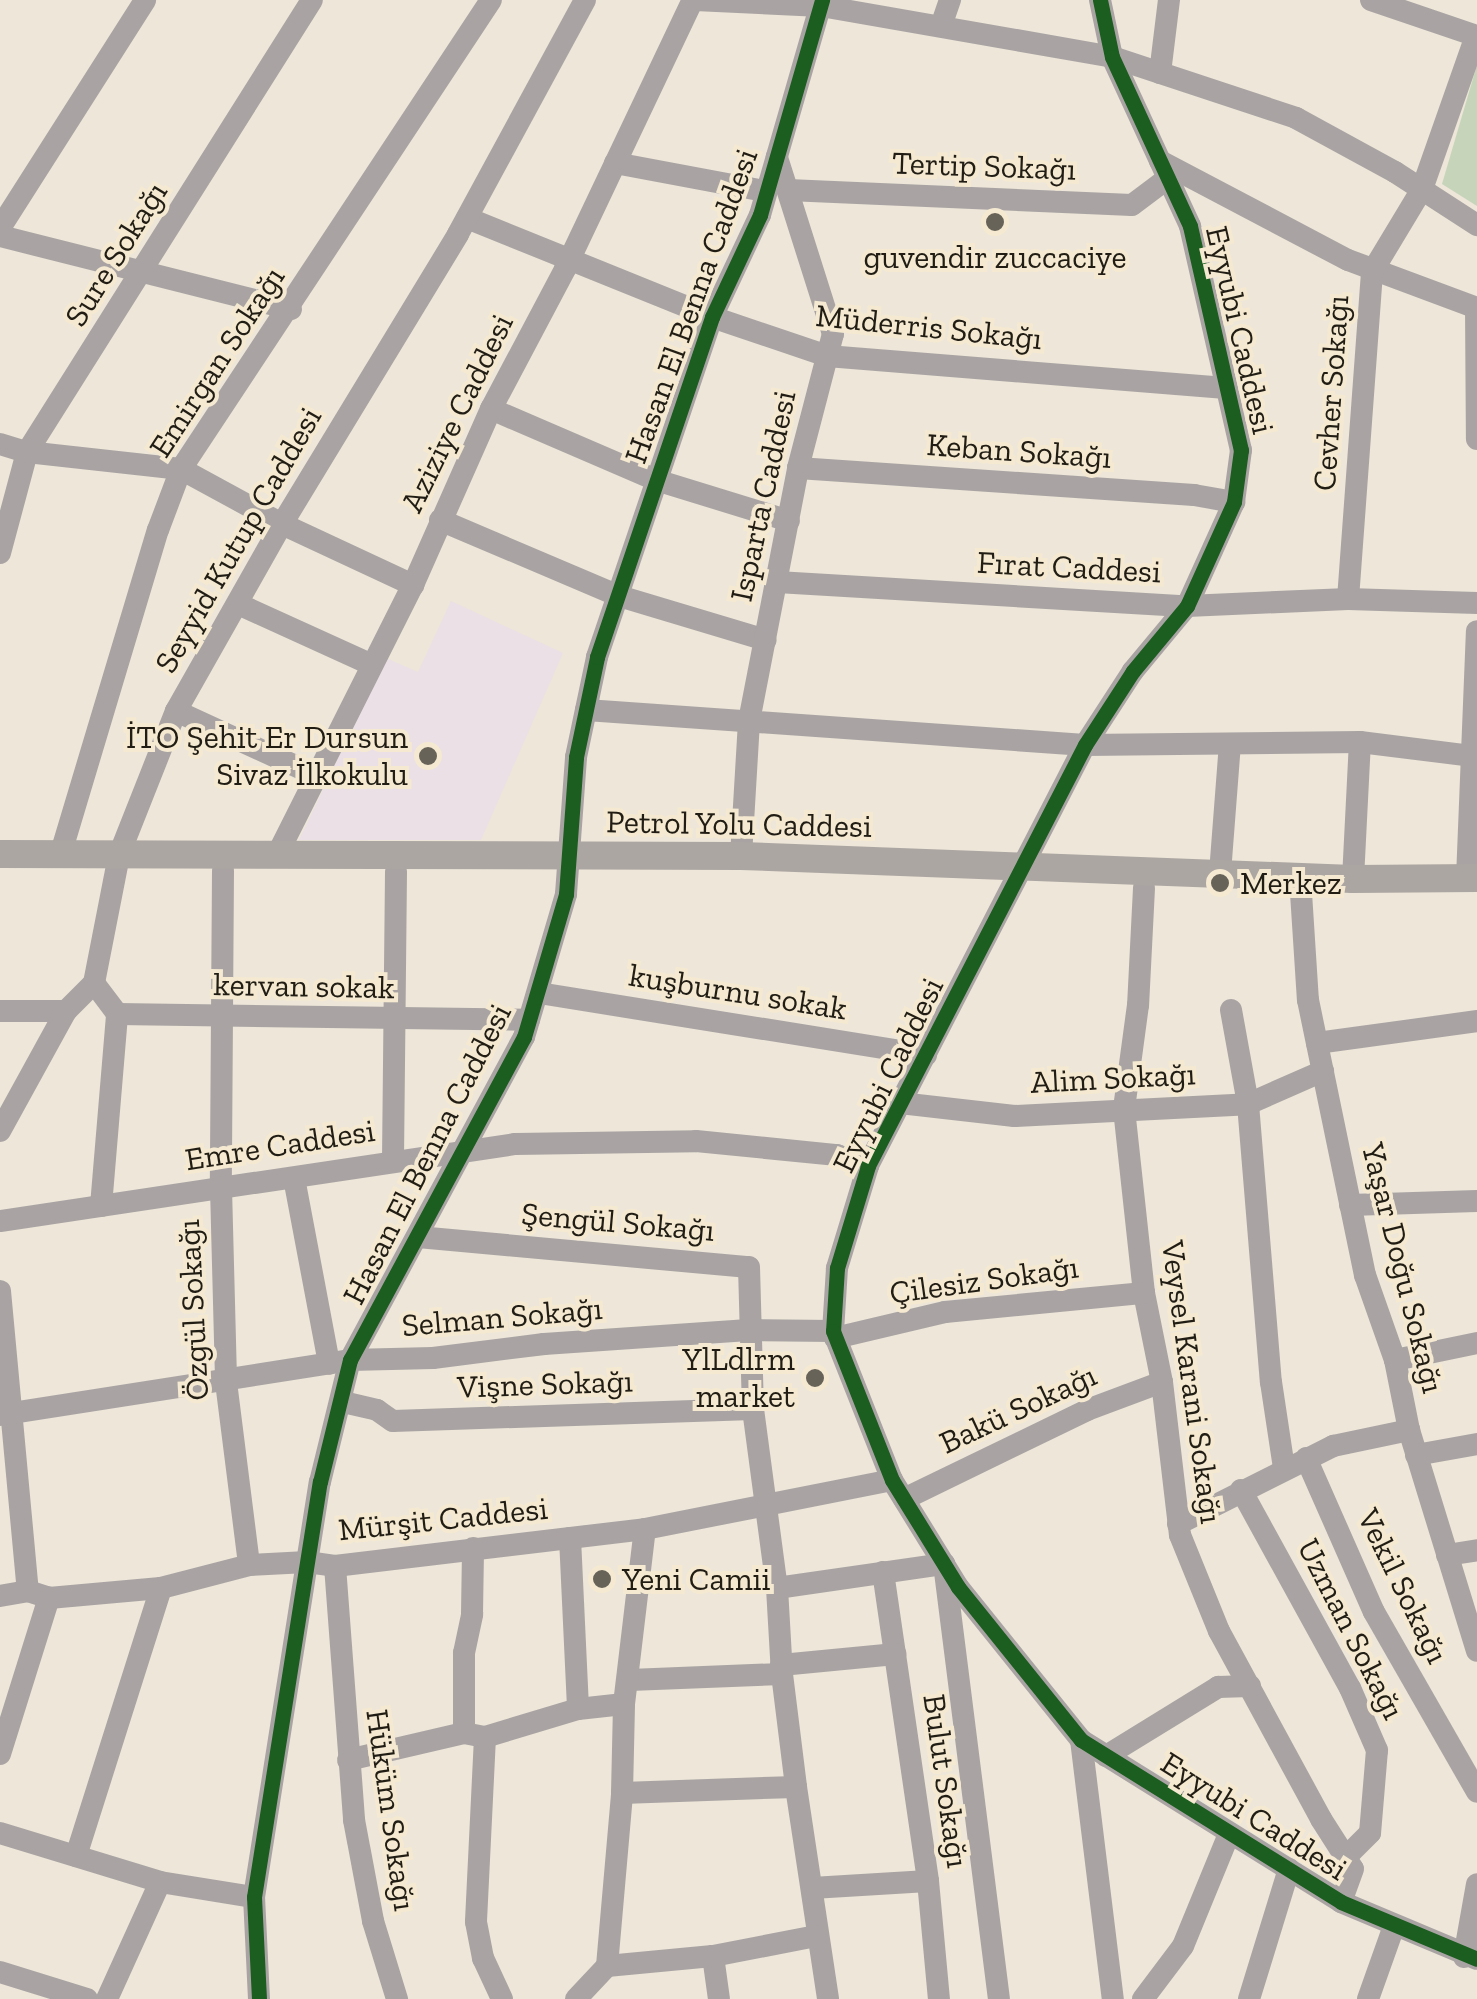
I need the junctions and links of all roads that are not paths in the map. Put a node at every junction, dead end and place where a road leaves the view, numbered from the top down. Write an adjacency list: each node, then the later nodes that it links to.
1 (145, 0): 21 (street)
2 (312, 0): 24 (street, Sure Sokağı)
3 (492, 0): 27 (street, Emirgan Sokağı)
4 (585, 0): 19 (street, Seyyid Kutup Caddesi)
5 (694, 0): 10 (street); 15 (street, Aziziye Caddesi)
6 (950, 0): 11 (street)
7 (1100, 0): 13 (street, Eyyubi Caddesi)
8 (1169, 0): 14 (street)
9 (1371, 0): 12 (street)
10 (821, 3): 11 (street); 18 (street, Hasan El Benna Caddesi)
11 (942, 26): 13 (street)
12 (1476, 36): 17 (street, Cevher Sokağı)
13 (1112, 57): 14 (street); 16 (street, Eyyubi Caddesi)
14 (1160, 74): 17 (street)
15 (615, 163): 18 (street, Tertip Sokağı); 23 (street, Aziziye Caddesi)
16 (1164, 169): 18 (street, Tertip Sokağı); 25 (street); 30 (street, Eyyubi Caddesi)
17 (1422, 189): 20 (street); 25 (street, Cevher Sokağı)
18 (776, 191): 28 (street, Hasan El Benna Caddesi); 29 (street, Isparta Caddesi)
19 (467, 218): 23 (street, Müderris Sokağı); 41 (street, Seyyid Kutup Caddesi)
20 (1477, 225)
21 (0, 228)
22 (0, 236): 24 (street)
23 (569, 259): 28 (street, Müderris Sokağı); 31 (street, Aziziye Caddesi)
24 (144, 272): 27 (street); 34 (street, Sure Sokağı)
25 (1372, 272): 26 (street); 46 (street, Cevher Sokağı)
26 (1477, 308): 32 (street)
27 (290, 309): 36 (street, Emirgan Sokağı)
28 (712, 317): 29 (street, Müderris Sokağı); 37 (street, Hasan El Benna Caddesi)
29 (827, 356): 30 (street, Müderris Sokağı); 35 (street, Isparta Caddesi)
30 (1226, 388): 38 (street, Eyyubi Caddesi)
31 (492, 409): 37 (street); 39 (street, Aziziye Caddesi)
32 (1477, 439)
33 (0, 444): 34 (street)
34 (27, 452): 36 (street); 42 (street, Sure Sokağı)
35 (798, 468): 38 (street, Keban Sokağı); 40 (street, Isparta Caddesi)
36 (181, 469): 41 (street); 63 (street, Emirgan Sokağı)
37 (656, 480): 40 (street); 45 (street, Hasan El Benna Caddesi)
38 (1234, 502): 49 (street, Eyyubi Caddesi)
39 (440, 520): 44 (street, Aziziye Caddesi); 45 (street)
40 (789, 520): 43 (street, Isparta Caddesi)
41 (282, 524): 44 (street); 48 (street, Seyyid Kutup Caddesi)
42 (0, 553)
43 (777, 582): 49 (street, Fırat Caddesi); 51 (street, Isparta Caddesi)
44 (413, 585): 52 (street, Aziziye Caddesi)
45 (619, 596): 51 (street); 53 (street, Hasan El Benna Caddesi)
46 (1348, 599): 47 (street, Fırat Caddesi); 49 (street, Fırat Caddesi)
47 (1477, 603)
48 (238, 604): 52 (street); 54 (street, Seyyid Kutup Caddesi)
49 (1187, 606): 58 (street, Eyyubi Caddesi)
50 (1477, 631): 59 (street)
51 (766, 640): 55 (street, Isparta Caddesi)
52 (370, 664): 60 (street, Aziziye Caddesi)
53 (586, 710): 55 (street); 66 (street, Hasan El Benna Caddesi)
54 (176, 711): 60 (street); 65 (street, Seyyid Kutup Caddesi)
55 (749, 720): 58 (street); 64 (street, Isparta Caddesi)
56 (1360, 742): 57 (street); 59 (street); 72 (street)
57 (1230, 744): 58 (street); 70 (street)
58 (1084, 745): 71 (street, Eyyubi Caddesi)
59 (1473, 756): 73 (street)
60 (317, 776): 61 (street, Aziziye Caddesi)
61 (278, 853): 65 (main road, Petrol Yolu Caddesi); 66 (main road, Petrol Yolu Caddesi)
62 (0, 854): 63 (main road, Petrol Yolu Caddesi)
63 (60, 856): 65 (main road, Petrol Yolu Caddesi)
64 (740, 856): 66 (main road, Petrol Yolu Caddesi); 71 (main road, Petrol Yolu Caddesi)
65 (118, 863): 67 (main road, Petrol Yolu Caddesi); 69 (main road, Petrol Yolu Caddesi); 76 (street, Seyyid Kutup Caddesi)
66 (569, 864): 68 (main road, Petrol Yolu Caddesi); 71 (main road, Petrol Yolu Caddesi); 77 (street, Hasan El Benna Caddesi)
67 (223, 871): 68 (main road, Petrol Yolu Caddesi); 82 (street, Özgül Sokağı)
68 (396, 872): 83 (street)
69 (0, 873)
70 (1220, 873): 71 (main road, Petrol Yolu Caddesi); 72 (main road, Petrol Yolu Caddesi)
71 (1021, 875): 74 (main road, Petrol Yolu Caddesi); 87 (street, Eyyubi Caddesi)
72 (1354, 879): 73 (main road, Petrol Yolu Caddesi)
73 (1474, 884): 75 (main road, Petrol Yolu Caddesi)
74 (1144, 888): 75 (main road, Petrol Yolu Caddesi); 91 (street, Veysel Karani Sokağı)
75 (1301, 893): 86 (street, Yaşar Doğu Sokağı)
76 (94, 983): 80 (street); 81 (street)
77 (539, 993): 84 (street, Hasan El Benna Caddesi); 87 (street, kuşburnu sokak)
78 (1230, 1010): 90 (street)
79 (0, 1011): 80 (street)
80 (66, 1011): 92 (street)
81 (117, 1014): 82 (street, kervan sokak); 100 (street)
82 (224, 1018): 83 (street, kervan sokak); 97 (street, Özgül Sokağı)
83 (392, 1020): 84 (street, kervan sokak); 94 (street)
84 (530, 1020): 93 (street, Hasan El Benna Caddesi)
85 (1477, 1022): 86 (street)
86 (1317, 1043): 88 (street, Yaşar Doğu Sokağı)
87 (926, 1055): 89 (street, Eyyubi Caddesi)
88 (1323, 1071): 90 (street, Alim Sokağı); 99 (street, Yaşar Doğu Sokağı)
89 (900, 1103): 91 (street, Alim Sokağı); 95 (street, Eyyubi Caddesi)
90 (1248, 1104): 91 (street, Alim Sokağı); 119 (street)
91 (1124, 1109): 104 (street, Veysel Karani Sokağı)
92 (0, 1131)
93 (463, 1154): 94 (street, Emre Caddesi); 95 (street, Emre Caddesi); 102 (street, Hasan El Benna Caddesi)
94 (393, 1159): 96 (street, Emre Caddesi)
95 (868, 1166): 106 (street, Eyyubi Caddesi)
96 (294, 1178): 97 (street, Emre Caddesi); 109 (street)
97 (221, 1188): 100 (street, Emre Caddesi); 110 (street, Özgül Sokağı)
98 (1477, 1201): 99 (street)
99 (1350, 1205): 108 (street, Yaşar Doğu Sokağı)
100 (101, 1206): 101 (street, Emre Caddesi)
101 (0, 1220)
102 (418, 1237): 105 (street, Şengül Sokağı); 109 (street, Hasan El Benna Caddesi)
103 (0, 1291): 114 (street)
104 (1144, 1294): 106 (street, Çilesiz Sokağı); 111 (street, Veysel Karani Sokağı)
105 (749, 1330): 106 (street, Selman Sokağı); 109 (street, Selman Sokağı); 113 (street)
106 (834, 1335): 120 (street, Eyyubi Caddesi)
107 (1477, 1343): 108 (street)
108 (1395, 1360): 115 (street, Yaşar Doğu Sokağı)
109 (340, 1362): 110 (street, Selman Sokağı); 112 (street, Hasan El Benna Caddesi)
110 (226, 1382): 114 (street, Selman Sokağı); 130 (street, Özgül Sokağı)
111 (1162, 1382): 120 (street, Bakü Sokağı); 123 (street, Veysel Karani Sokağı)
112 (343, 1402): 113 (street, Vişne Sokağı); 129 (street, Hasan El Benna Caddesi)
113 (753, 1410): 122 (street)
114 (6, 1415): 136 (street)
115 (1409, 1430): 117 (street, Yaşar Doğu Sokağı); 118 (street)
116 (1477, 1444): 117 (street)
117 (1416, 1454): 128 (street, Yaşar Doğu Sokağı)
118 (1306, 1458): 119 (street); 151 (street, Vekil Sokağı)
119 (1284, 1468): 121 (street)
120 (898, 1490): 122 (street, Mürşit Caddesi); 131 (street, Eyyubi Caddesi)
121 (1241, 1490): 123 (street); 156 (street, Uzman Sokağı)
122 (765, 1506): 124 (street, Mürşit Caddesi); 135 (street)
123 (1178, 1524): 142 (street, Veysel Karani Sokağı)
124 (645, 1529): 125 (street, Mürşit Caddesi); 141 (street)
125 (570, 1538): 126 (street, Mürşit Caddesi); 144 (street)
126 (473, 1548): 132 (street, Mürşit Caddesi); 145 (street)
127 (1477, 1550): 128 (street)
128 (1447, 1555): 138 (street, Yaşar Doğu Sokağı)
129 (308, 1562): 130 (street, Mürşit Caddesi); 132 (street, Mürşit Caddesi); 162 (street, Hasan El Benna Caddesi)
130 (249, 1564): 134 (street, Mürşit Caddesi)
131 (944, 1564): 133 (street); 146 (street, Eyyubi Caddesi); 179 (street)
132 (336, 1566): 149 (street, Hüküm Sokağı)
133 (883, 1572): 135 (street); 139 (street, Bulut Sokağı)
134 (161, 1588): 136 (street, Mürşit Caddesi); 155 (street)
135 (778, 1588): 140 (street)
136 (38, 1594): 137 (street, Mürşit Caddesi); 147 (street)
137 (0, 1596)
138 (1475, 1640)
139 (895, 1654): 140 (street); 158 (street, Bulut Sokağı)
140 (781, 1670): 141 (street); 150 (street)
141 (630, 1680): 143 (street)
142 (1250, 1686): 148 (street); 156 (street, Veysel Karani Sokağı)
143 (624, 1704): 144 (street); 152 (street)
144 (578, 1709): 145 (street)
145 (474, 1735): 149 (street); 174 (street)
146 (1082, 1740): 148 (street, Eyyubi Caddesi); 180 (street)
147 (0, 1754)
148 (1106, 1756): 154 (street, Eyyubi Caddesi)
149 (348, 1760): 173 (street, Hüküm Sokağı)
150 (796, 1787): 152 (street); 161 (street)
151 (1477, 1792)
152 (622, 1793): 168 (street)
153 (0, 1834): 155 (street)
154 (1229, 1834): 157 (street, Eyyubi Caddesi); 181 (street)
155 (76, 1856): 159 (street)
156 (1347, 1856): 163 (street)
157 (1289, 1869): 163 (street, Eyyubi Caddesi); 182 (street)
158 (928, 1881): 161 (street); 178 (street, Bulut Sokağı)
159 (160, 1882): 162 (street); 171 (street)
160 (1477, 1884): 167 (street)
161 (812, 1888): 165 (street)
162 (254, 1897): 172 (street, Hasan El Benna Caddesi)
163 (1341, 1902): 164 (street, Eyyubi Caddesi)
164 (1394, 1926): 167 (street, Eyyubi Caddesi); 183 (street)
165 (816, 1936): 166 (street); 177 (street)
166 (713, 1956): 168 (street); 176 (street)
167 (1470, 1958)
168 (606, 1966): 175 (street)
169 (0, 1972): 170 (street)
170 (87, 1999)
171 (107, 1999)
172 (259, 1999)
173 (397, 1999)
174 (502, 1999)
175 (576, 1999)
176 (719, 1999)
177 (828, 1999)
178 (940, 1999)
179 (998, 1999)
180 (1113, 1999)
181 (1143, 1999)
182 (1249, 1999)
183 (1368, 1999)

